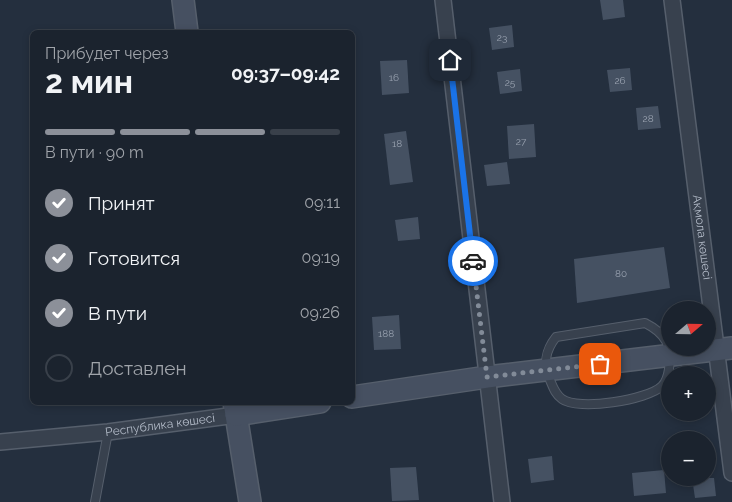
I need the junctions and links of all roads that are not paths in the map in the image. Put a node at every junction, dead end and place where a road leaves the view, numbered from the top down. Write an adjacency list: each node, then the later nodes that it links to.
1 (183, 0): 4 (street)
2 (443, 0): 10 (street)
3 (672, 0): 6 (street, Ақмола көшесі)
4 (187, 30)
5 (661, 332): 9 (lane)
6 (724, 349): 16 (street, Ақмола көшесі)
7 (664, 356): 9 (street)
8 (672, 356): 9 (lane)
9 (546, 371): 10 (street)
10 (487, 377): 11 (street); 19 (street)
11 (355, 398)
12 (284, 405): 13 (street, Республика көшесі)
13 (235, 409): 14 (street, Республика көшесі); 18 (street)
14 (108, 432): 15 (street, Республика көшесі); 17 (lane)
15 (0, 442)
16 (732, 473)
17 (95, 502)
18 (250, 502)
19 (502, 502)

